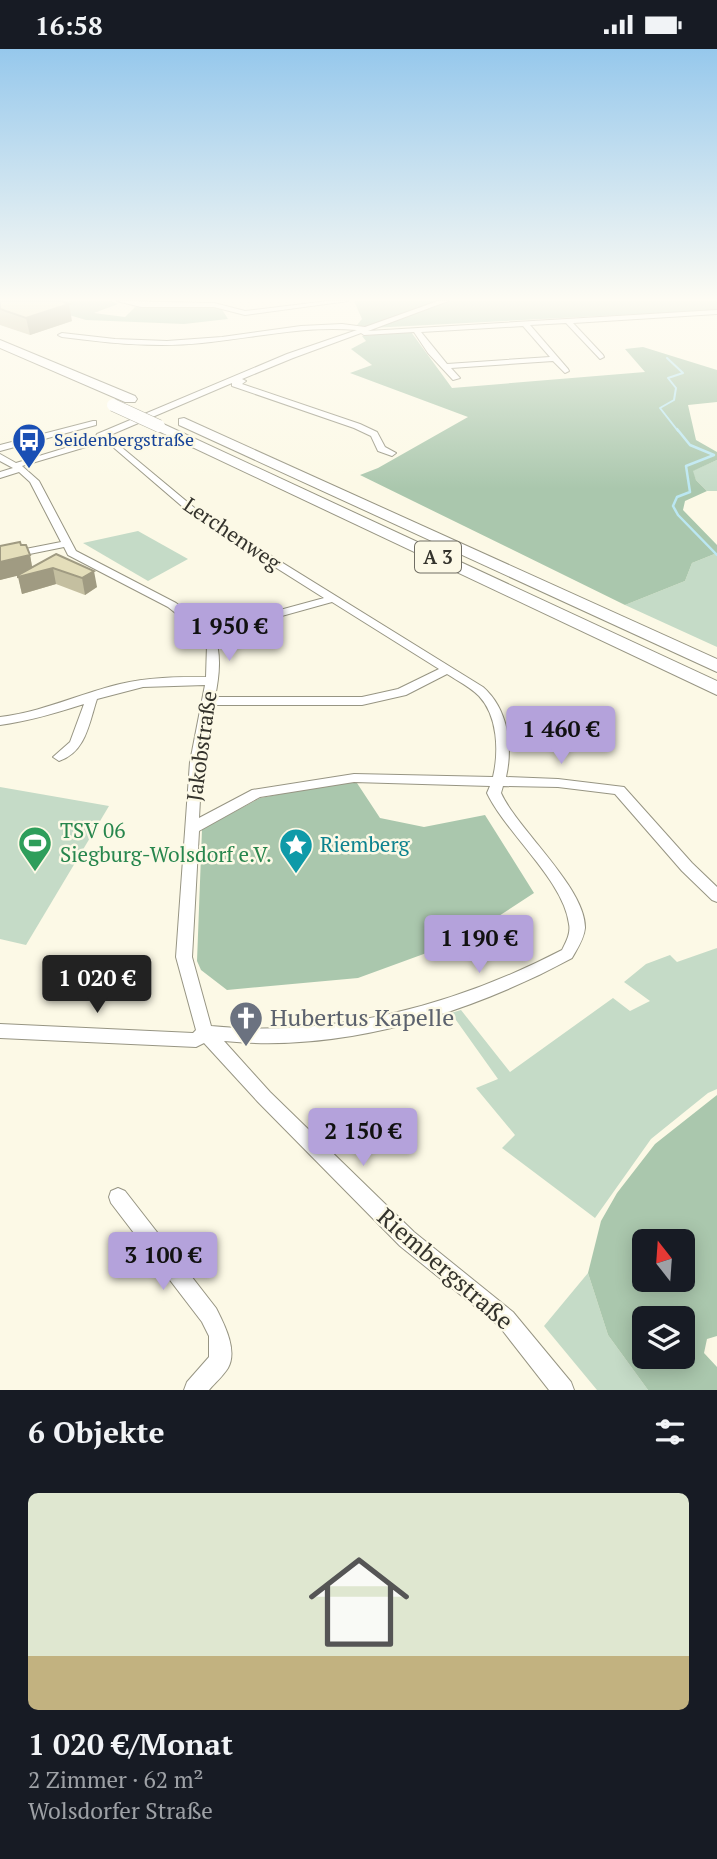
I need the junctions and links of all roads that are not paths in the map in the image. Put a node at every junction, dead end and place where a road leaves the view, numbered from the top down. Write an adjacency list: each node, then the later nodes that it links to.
1 (19, 364): 12 (highway, A 3, bridge)
2 (47, 364): 12 (highway, A 3)
3 (273, 364): 8 (street)
4 (443, 364): 7 (street)
5 (484, 364): 7 (street)
6 (559, 364): 9 (street)
7 (446, 366): 10 (street)
8 (256, 370): 11 (street); 15 (street); 16 (street)
9 (565, 371)
10 (456, 378)
11 (204, 386)
12 (165, 421): 24 (highway, A 3); 27 (highway, A 3)
13 (93, 423): 14 (street)
14 (0, 448)
15 (392, 453)
16 (48, 455): 18 (street); 22 (street, Lerchenweg)
17 (0, 457): 18 (street)
18 (17, 468): 19 (street); 20 (street)
19 (0, 475)
20 (66, 544): 21 (street); 23 (street)
21 (0, 557)
22 (331, 599): 23 (street); 25 (street, Lerchenweg)
23 (208, 633): 26 (street, Jakobstraße)
24 (717, 666)
25 (447, 669): 29 (street); 32 (street, Lerchenweg)
26 (212, 681): 28 (street); 29 (street, Jakobstraße)
27 (717, 689)
28 (92, 697): 30 (street); 31 (street)
29 (209, 701): 33 (street, Jakobstraße)
30 (0, 722)
31 (59, 757)
32 (500, 781): 33 (street); 34 (street); 36 (street)
33 (191, 829): 36 (street, Jakobstraße)
34 (717, 896)
35 (0, 1031): 36 (street)
36 (205, 1032): 39 (street, Riembergstraße)
37 (118, 1196): 38 (street)
38 (195, 1390)
39 (563, 1390)

